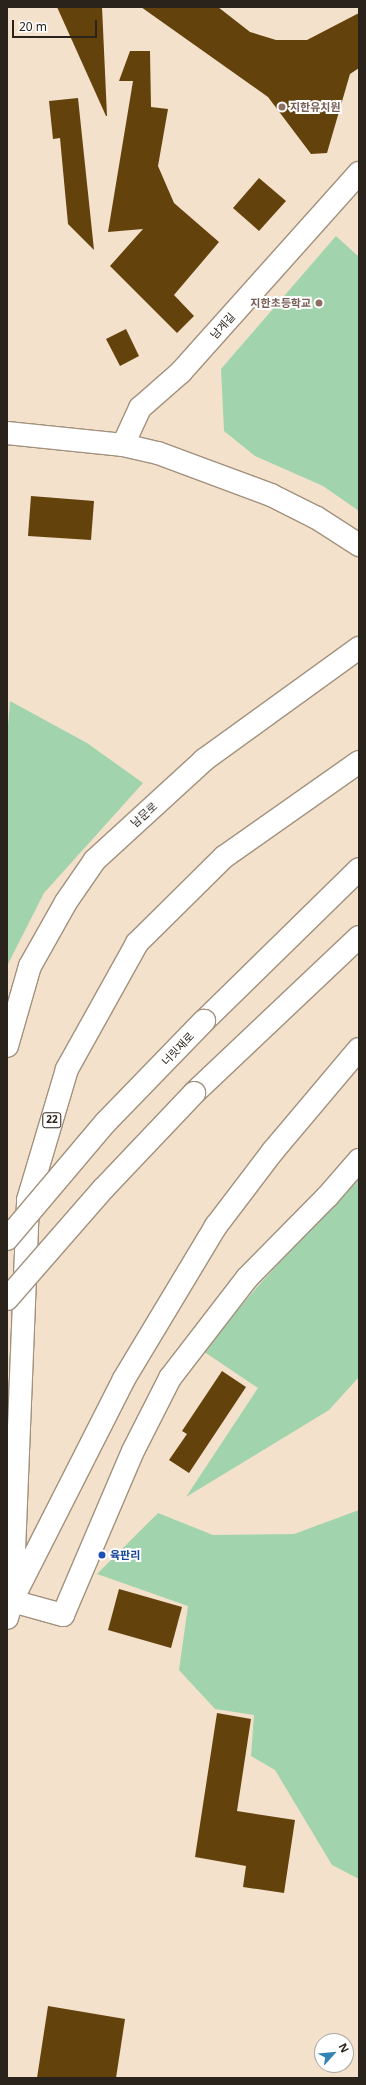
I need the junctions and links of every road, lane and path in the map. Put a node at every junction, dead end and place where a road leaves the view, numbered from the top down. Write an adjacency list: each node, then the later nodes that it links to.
1 (359, 173): 3 (main road, 남계길)
2 (7, 433): 3 (main road)
3 (123, 445): 4 (main road)
4 (359, 545)
5 (359, 648): 9 (main road, 남문로)
6 (359, 762): 14 (main road, 22)
7 (359, 869): 12 (main road, 너릿재로, bridge)
8 (359, 937): 13 (main road, bridge)
9 (7, 1046)
10 (359, 1048): 14 (main road)
11 (359, 1160): 14 (main road)
12 (7, 1239)
13 (7, 1299)
14 (9, 1604)

